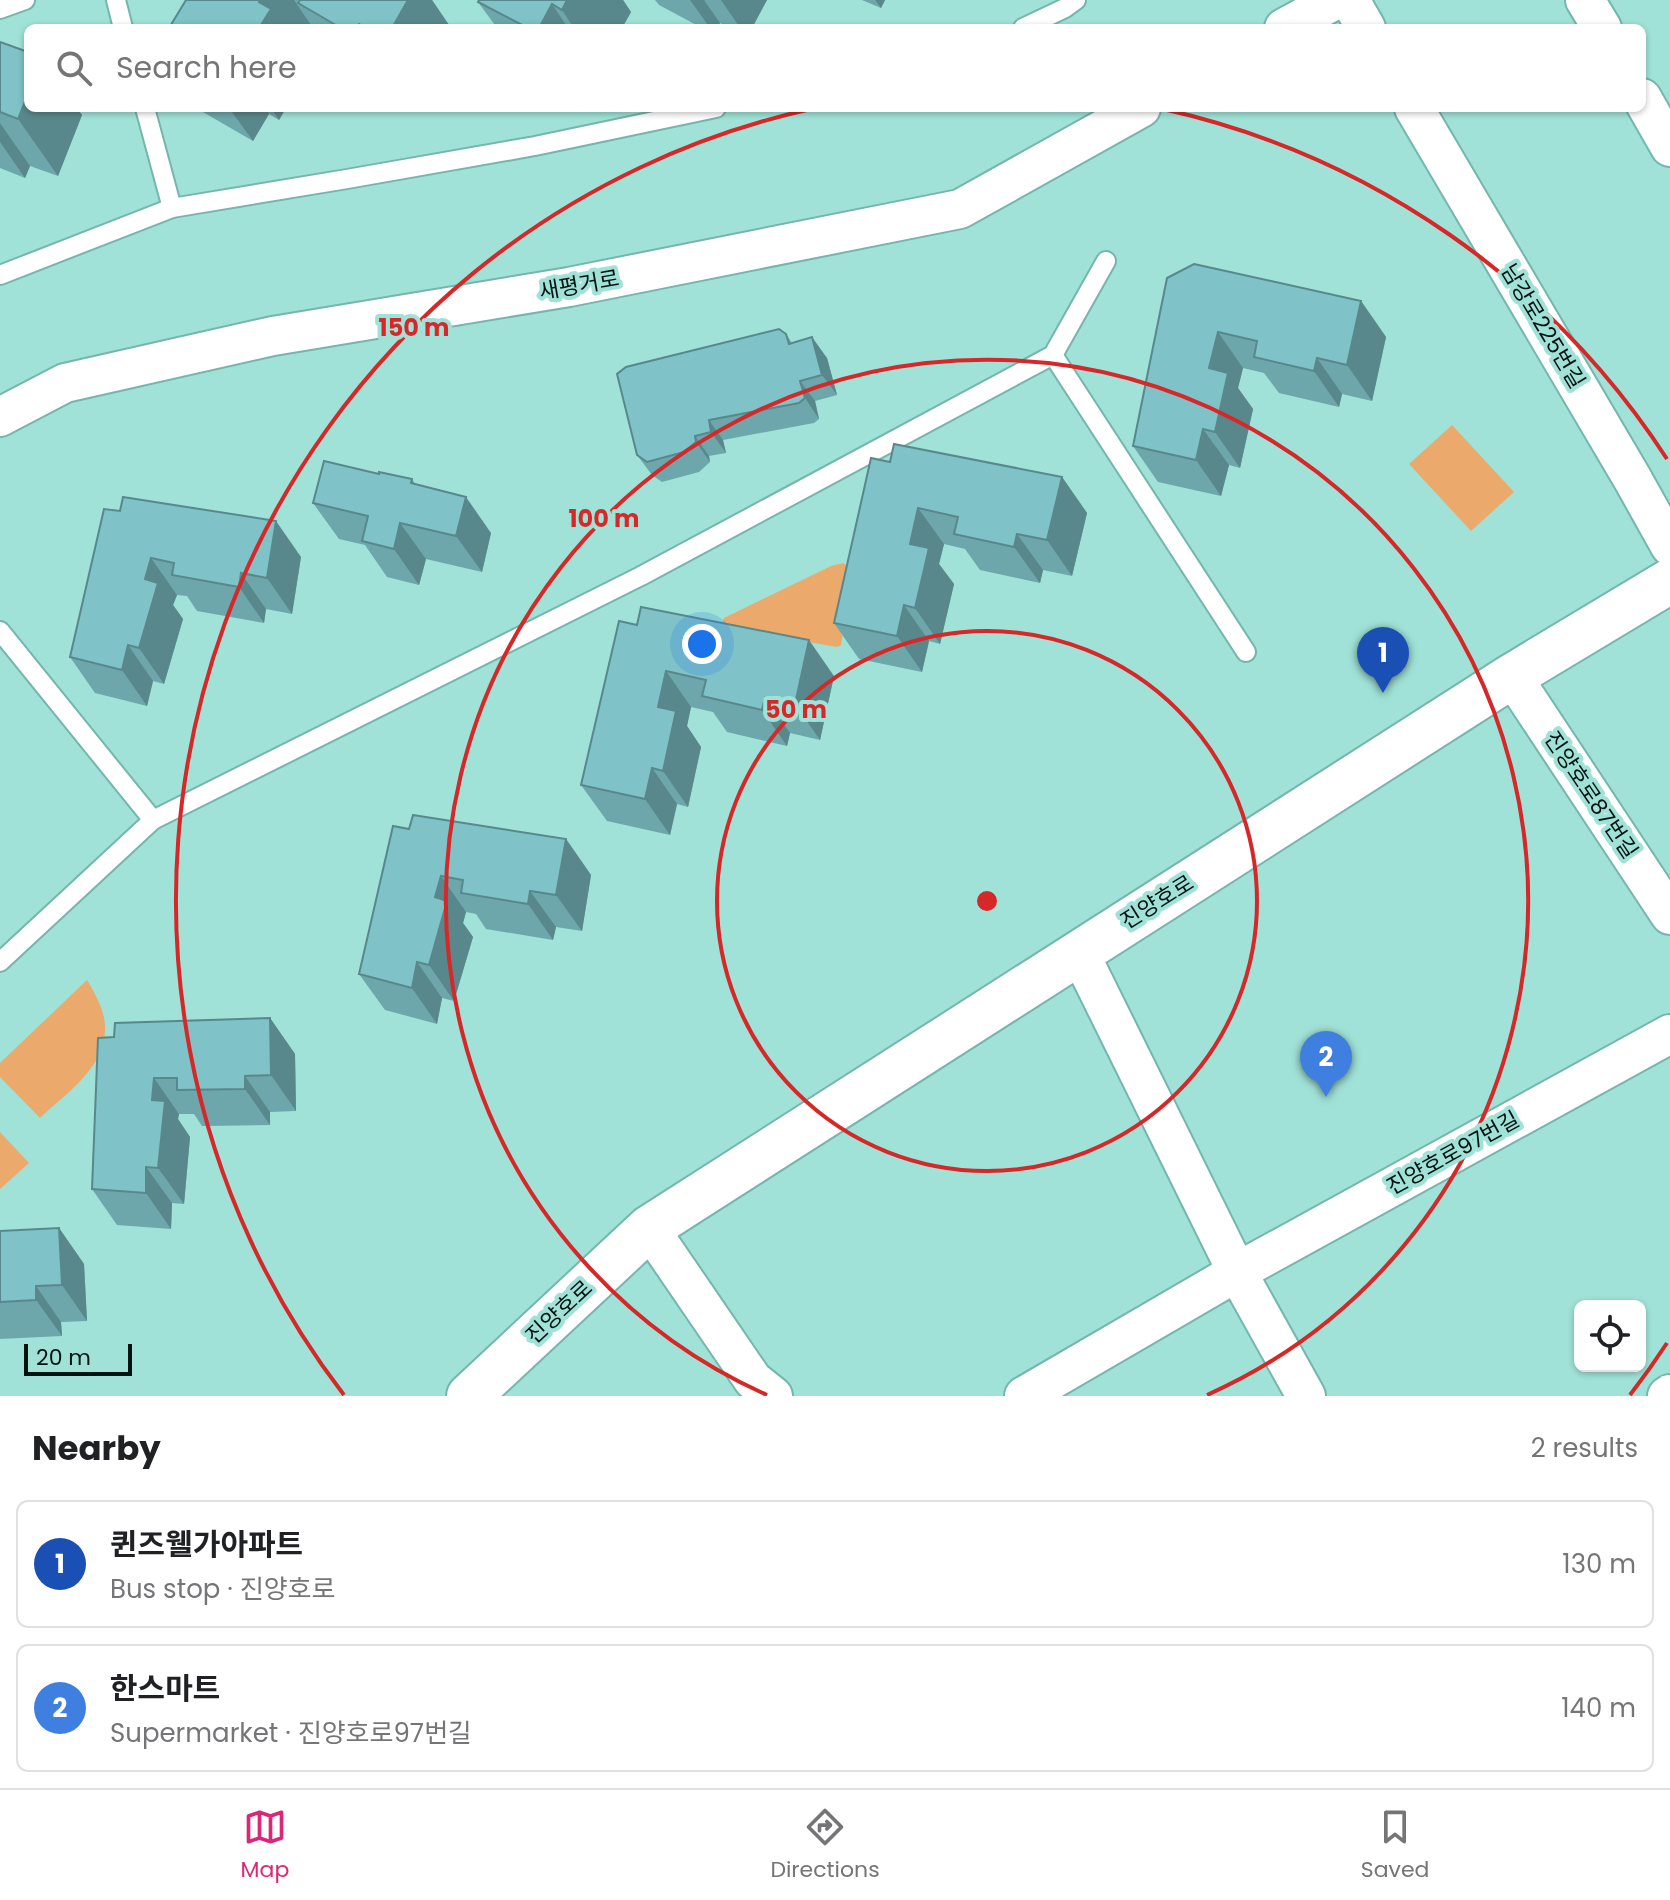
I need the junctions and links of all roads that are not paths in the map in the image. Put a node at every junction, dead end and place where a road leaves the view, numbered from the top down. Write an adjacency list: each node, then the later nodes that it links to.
1 (25, 0): 7 (lane)
2 (116, 0): 8 (lane)
3 (1076, 0): 9 (lane)
4 (1335, 0): 10 (street)
5 (1350, 0): 11 (street)
6 (1585, 0): 12 (street)
7 (0, 9)
8 (122, 24)
9 (1031, 24)
10 (1291, 24)
11 (1364, 24)
12 (1600, 24)
13 (146, 112): 17 (lane)
14 (697, 112): 17 (lane)
15 (1134, 112): 21 (street, 새평거로)
16 (1416, 112): 22 (street, 남강로225번길)
17 (172, 208): 19 (lane)
18 (1106, 261): 20 (lane)
19 (0, 275)
20 (1053, 355): 25 (lane); 27 (lane)
21 (0, 417)
22 (1670, 546)
23 (1670, 581): 26 (street, 진양호로)
24 (0, 631): 27 (lane)
25 (1246, 652)
26 (1512, 676): 28 (street, 진양호로87번길); 29 (street, 진양호로)
27 (153, 820): 30 (lane)
28 (1670, 915)
29 (1079, 952): 32 (street, 진양호로); 33 (street)
30 (0, 962)
31 (1670, 1034): 33 (street, 진양호로97번길)
32 (649, 1228): 34 (street, 진양호로); 35 (street)
33 (1237, 1272): 36 (street, 진양호로97번길); 37 (street)
34 (469, 1396)
35 (773, 1396)
36 (1024, 1396)
37 (1306, 1396)

